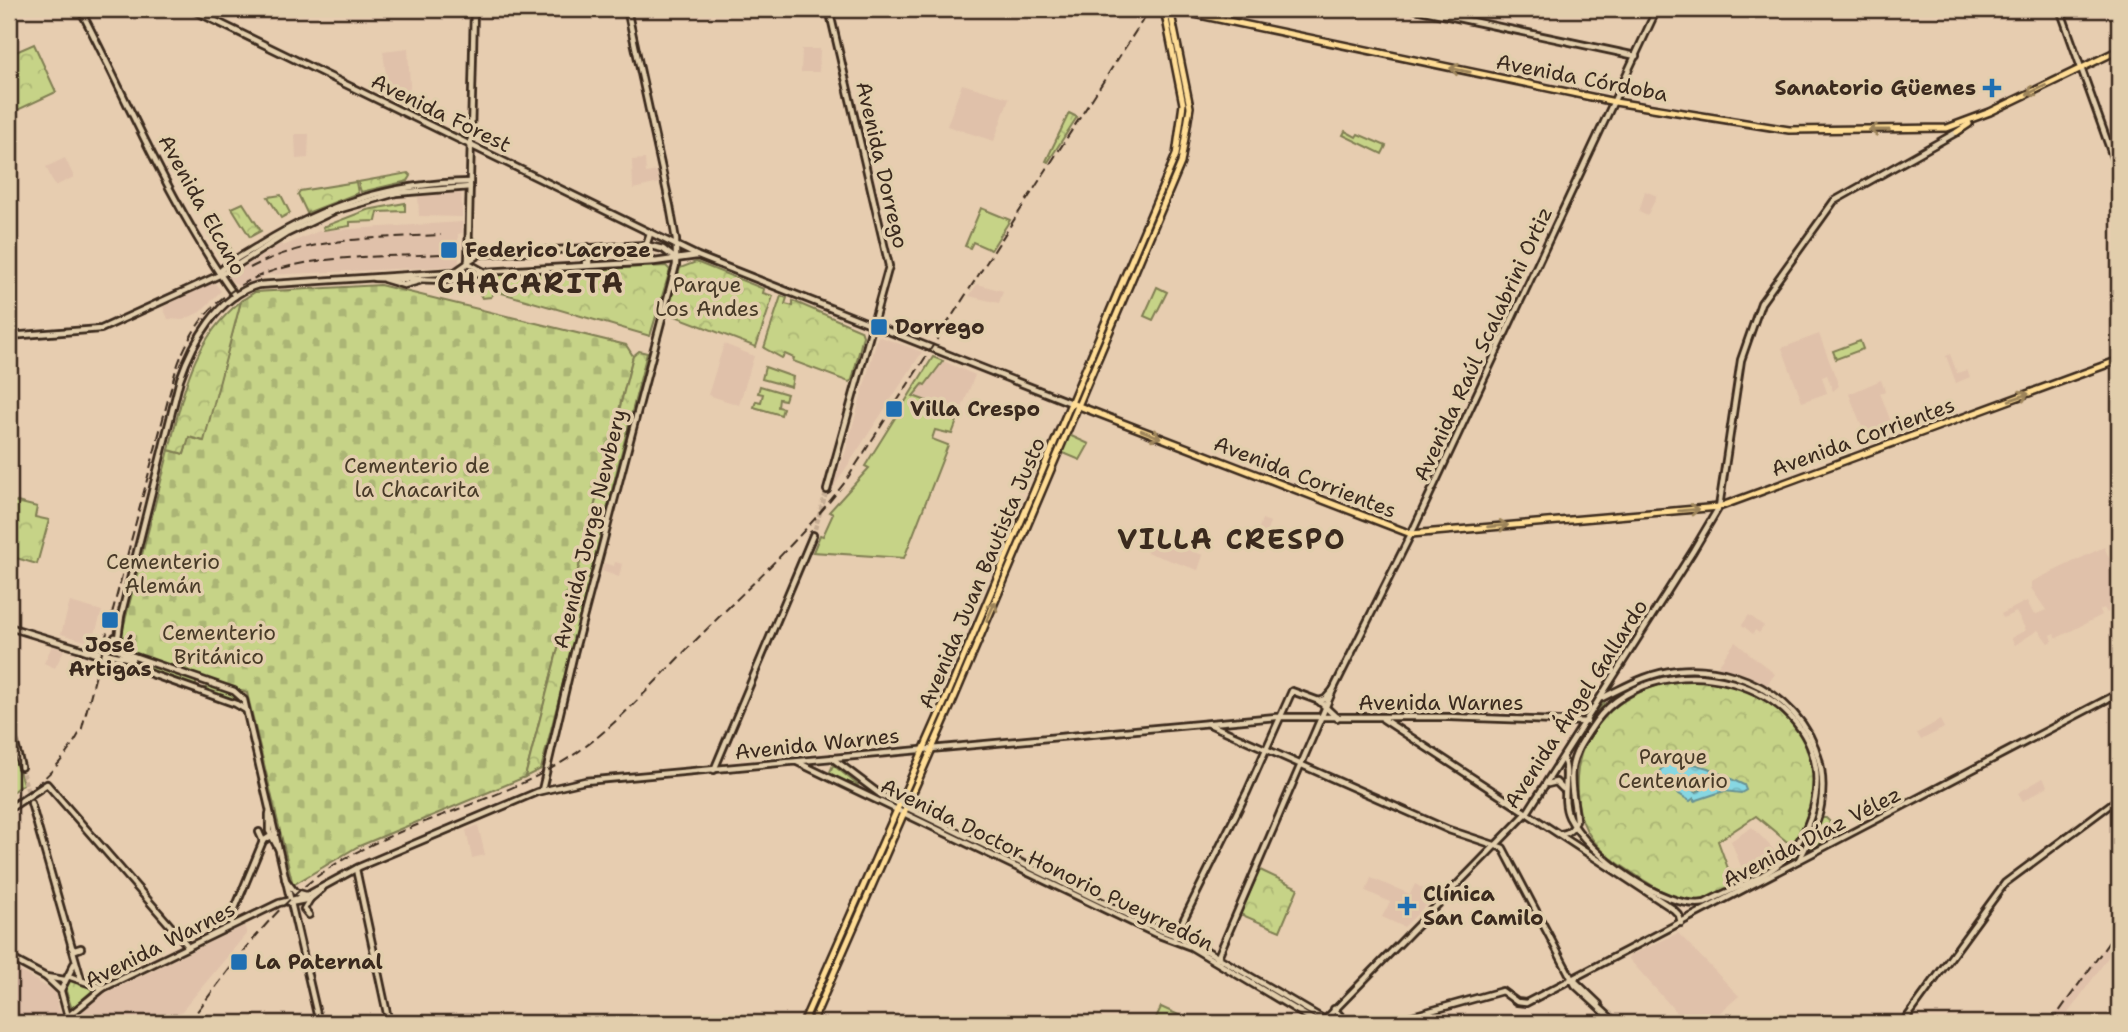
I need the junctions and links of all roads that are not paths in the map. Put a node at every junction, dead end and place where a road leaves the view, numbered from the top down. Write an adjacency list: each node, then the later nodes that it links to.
1 (80, 9): 34 (main road, Avenida Elcano)
2 (191, 9): 19 (main road, Avenida Forest)
3 (474, 9): 19 (main road)
4 (627, 9): 25 (main road, Avenida Jorge Newbery)
5 (829, 9): 43 (main road, Avenida Dorrego)
6 (1164, 9): 46 (main road, Avenida Juan Bautista Justo)
7 (1171, 9): 16 (main road, Avenida Córdoba, one-way to 7); 47 (main road, Avenida Juan Bautista Justo)
8 (1415, 9): 14 (main road)
9 (1657, 9): 14 (main road, Avenida Raúl Scalabrini Ortiz)
10 (2060, 9): 15 (main road)
11 (2117, 9): 12 (main road)
12 (2119, 16)
13 (2119, 50): 15 (main road, Avenida Córdoba)
14 (1636, 56): 16 (main road, Avenida Raúl Scalabrini Ortiz)
15 (2082, 68): 17 (main road, Avenida Córdoba, one-way to 17); 20 (main road)
16 (1615, 102): 17 (main road, Avenida Córdoba, one-way to 16); 50 (main road, Avenida Raúl Scalabrini Ortiz)
17 (1990, 112): 18 (main road, Avenida Córdoba)
18 (1957, 132): 49 (main road)
19 (471, 146): 21 (main road); 22 (main road, Avenida Forest)
20 (2119, 174)
21 (470, 185): 23 (main road); 36 (main road)
22 (650, 233): 24 (main road); 25 (main road, Avenida Forest)
23 (469, 239): 27 (main road); 31 (main road)
24 (646, 245): 26 (main road); 29 (main road); 32 (main road)
25 (677, 245): 28 (main road, Avenida Corrientes); 29 (main road, Avenida Jorge Newbery)
26 (588, 247): 27 (main road); 33 (main road)
27 (480, 254): 31 (main road)
28 (698, 256): 29 (main road, Avenida Corrientes); 43 (main road, Avenida Corrientes)
29 (676, 259): 30 (main road, Avenida Corrientes); 38 (main road, Avenida Jorge Newbery)
30 (665, 261): 32 (main road, Avenida Corrientes); 38 (main road)
31 (468, 262): 35 (main road); 37 (main road)
32 (654, 262): 33 (main road, Avenida Corrientes)
33 (575, 267): 35 (main road, Avenida Corrientes)
34 (214, 268): 36 (main road, Avenida Elcano); 39 (main road)
35 (484, 272): 41 (main road, Avenida Corrientes)
36 (218, 273): 39 (main road); 42 (main road, Avenida Elcano)
37 (411, 274): 40 (main road); 41 (main road)
38 (672, 276): 94 (main road, Avenida Jorge Newbery)
39 (212, 277): 44 (main road)
40 (369, 277): 41 (main road, Avenida Corrientes); 42 (main road)
41 (399, 282)
42 (235, 296): 53 (main road, Avenida Elcano)
43 (873, 326): 46 (main road, Avenida Corrientes); 48 (main road, Avenida Dorrego)
44 (9, 337)
45 (2119, 360): 49 (main road, Avenida Corrientes, one-way to 45)
46 (1071, 402): 47 (main road, Avenida Corrientes); 82 (main road, Avenida Juan Bautista Justo)
47 (1078, 406): 50 (main road, Avenida Corrientes, one-way to 50); 81 (main road, Avenida Juan Bautista Justo, one-way to 47)
48 (827, 490)
49 (1718, 507): 50 (main road, Avenida Corrientes, one-way to 49); 69 (main road, Avenida Ángel Gallardo)
50 (1411, 534): 66 (main road, Avenida Raúl Scalabrini Ortiz)
51 (813, 535): 91 (main road)
52 (9, 627): 54 (main road)
53 (115, 644): 55 (main road); 56 (main road, Avenida Elcano); 57 (main road)
54 (78, 648): 55 (main road); 58 (main road)
55 (102, 653): 56 (main road)
56 (114, 656): 57 (main road); 58 (main road)
57 (137, 659): 59 (main road)
58 (118, 663): 60 (main road)
59 (148, 663): 60 (main road); 63 (main road)
60 (145, 672): 67 (main road)
61 (1651, 676): 62 (main road); 64 (main road); 113 (main road)
62 (1638, 680): 65 (main road); 69 (main road)
63 (203, 681): 67 (main road); 73 (main road)
64 (1653, 682): 65 (main road); 112 (main road)
65 (1641, 687): 71 (main road)
66 (1333, 690): 70 (main road, Avenida Raúl Scalabrini Ortiz); 72 (main road, Avenida Raúl Scalabrini Ortiz)
67 (199, 691): 73 (main road)
68 (2119, 693): 113 (main road, Avenida Díaz Vélez)
69 (1601, 699): 71 (main road); 79 (main road, Avenida Ángel Gallardo)
70 (1319, 701): 72 (main road, Avenida Warnes); 74 (main road)
71 (1611, 704): 103 (main road)
72 (1326, 709): 75 (main road, Avenida Warnes); 77 (main road, Avenida Raúl Scalabrini Ortiz)
73 (247, 711): 100 (main road)
74 (1282, 718): 77 (main road, Avenida Warnes); 80 (main road, Avenida Warnes); 83 (main road)
75 (1338, 718): 76 (main road, Avenida Warnes); 77 (main road, Avenida Warnes)
76 (1379, 718): 79 (main road, Avenida Warnes); 102 (main road)
77 (1321, 720): 88 (main road, Avenida Raúl Scalabrini Ortiz)
78 (9, 721): 89 (main road)
79 (1587, 722): 86 (main road, Avenida Ángel Gallardo)
80 (1205, 723): 81 (main road, Avenida Warnes); 83 (main road)
81 (932, 748): 82 (main road, Avenida Warnes); 101 (main road, Avenida Juan Bautista Justo)
82 (925, 749): 84 (main road, Avenida Warnes); 98 (main road, Avenida Juan Bautista Justo)
83 (1266, 750): 88 (main road); 129 (main road)
84 (846, 756): 85 (main road, Avenida Warnes); 90 (main road)
85 (832, 758): 87 (main road, Avenida Warnes); 90 (main road, Avenida Doctor Honorio Pueyrredón)
86 (1563, 760): 92 (main road, Avenida Ángel Gallardo); 93 (main road)
87 (796, 761): 91 (main road, Avenida Warnes); 95 (main road, Avenida Doctor Honorio Pueyrredón)
88 (1303, 765): 110 (main road); 134 (main road, Avenida Raúl Scalabrini Ortiz)
89 (21, 767)
90 (842, 767): 95 (main road, Avenida Doctor Honorio Pueyrredón)
91 (714, 770): 94 (main road, Avenida Warnes)
92 (1548, 783): 93 (main road); 102 (main road, Avenida Ángel Gallardo)
93 (1563, 789): 103 (main road)
94 (542, 790): 114 (main road, Avenida Warnes)
95 (879, 798): 98 (main road, Avenida Doctor Honorio Pueyrredón)
96 (2119, 798): 156 (main road)
97 (31, 803): 131 (main road)
98 (898, 807): 101 (main road, Avenida Doctor Honorio Pueyrredón); 150 (main road, Avenida Juan Bautista Justo)
99 (9, 809): 130 (main road)
100 (269, 810): 104 (main road); 105 (main road)
101 (905, 810): 129 (main road, Avenida Doctor Honorio Pueyrredón); 151 (main road, Avenida Juan Bautista Justo)
102 (1527, 813): 107 (main road); 110 (main road, Avenida Ángel Gallardo)
103 (1575, 824): 107 (main road); 123 (main road)
104 (268, 829): 105 (main road); 108 (main road)
105 (276, 831): 108 (main road); 111 (main road)
106 (259, 832): 109 (main road)
107 (1560, 834): 124 (main road)
108 (271, 837): 109 (main road); 111 (main road)
109 (263, 841): 128 (main road)
110 (1495, 847): 139 (main road); 144 (main road, Avenida Ángel Gallardo)
111 (279, 849): 116 (main road)
112 (1782, 861): 115 (main road); 118 (main road, Avenida Díaz Vélez)
113 (1798, 862): 115 (main road, Avenida Díaz Vélez)
114 (356, 869): 119 (main road, Avenida Warnes); 149 (main road)
115 (1780, 871): 120 (main road, Avenida Díaz Vélez)
116 (285, 879): 117 (main road); 119 (main road)
117 (287, 893): 121 (main road); 122 (main road)
118 (1717, 896): 120 (main road); 123 (main road, Avenida Díaz Vélez)
119 (309, 897): 121 (main road, Avenida Warnes); 125 (main road)
120 (1726, 900): 126 (main road, Avenida Díaz Vélez)
121 (289, 901): 122 (main road, Avenida Warnes); 148 (main road)
122 (279, 903): 128 (main road, Avenida Warnes)
123 (1690, 903): 124 (main road); 126 (main road)
124 (1679, 914): 127 (main road)
125 (309, 915)
126 (1693, 917): 127 (main road, Avenida Díaz Vélez)
127 (1681, 923): 139 (main road, Avenida Díaz Vélez)
128 (232, 925): 130 (main road, Avenida Warnes)
129 (1175, 937): 134 (main road, Avenida Doctor Honorio Pueyrredón)
130 (188, 946): 141 (main road, Avenida Warnes)
131 (71, 947): 132 (main road); 135 (main road)
132 (82, 948)
133 (14, 960): 136 (main road)
134 (1217, 960): 146 (main road, Avenida Doctor Honorio Pueyrredón)
135 (75, 962): 137 (main road); 138 (main road)
136 (46, 977): 137 (main road); 142 (main road)
137 (66, 978): 138 (main road); 142 (main road)
138 (81, 979): 140 (main road)
139 (1572, 979): 154 (main road, Avenida Díaz Vélez); 155 (main road)
140 (90, 984): 141 (main road); 143 (main road)
141 (103, 988): 143 (main road, Avenida Warnes)
142 (61, 991): 145 (main road)
143 (94, 994): 145 (main road, Avenida Warnes)
144 (1334, 1009): 146 (main road, Avenida Ángel Gallardo); 153 (main road)
145 (68, 1017): 147 (main road, Avenida Warnes)
146 (1321, 1022): 152 (main road, Avenida Doctor Honorio Pueyrredón)
147 (60, 1023)
148 (319, 1023)
149 (389, 1023)
150 (803, 1023)
151 (812, 1023)
152 (1330, 1023)
153 (1347, 1023)
154 (1387, 1023)
155 (1616, 1023)
156 (1903, 1023)

